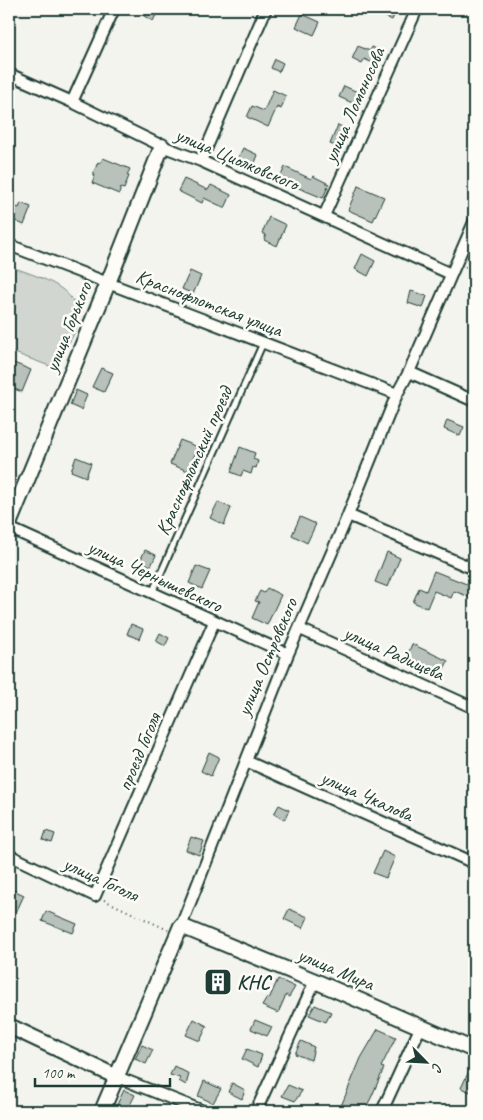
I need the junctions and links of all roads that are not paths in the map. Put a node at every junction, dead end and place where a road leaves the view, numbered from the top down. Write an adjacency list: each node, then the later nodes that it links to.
1 (114, 9): 5 (street)
2 (266, 9): 7 (street)
3 (417, 9): 8 (street, улица Ломоносова)
4 (9, 74): 5 (street, улица Циолковского)
5 (72, 102): 6 (street, улица Циолковского)
6 (162, 146): 7 (street, улица Циолковского); 12 (street, улица Горького)
7 (201, 161): 8 (street, улица Циолковского)
8 (324, 216): 11 (street, улица Циолковского)
9 (474, 222): 11 (street, улица Островского)
10 (9, 245): 12 (street, Краснофлотская улица)
11 (451, 274): 14 (street, улица Островского)
12 (108, 283): 13 (street, Краснофлотская улица); 18 (street, улица Горького)
13 (264, 342): 15 (street, Краснофлотская улица); 21 (lane, Краснофлотский проезд)
14 (409, 372): 15 (street, улица Островского); 16 (street)
15 (397, 394): 17 (street, улица Островского)
16 (474, 401)
17 (348, 515): 20 (street); 23 (street, улица Островского)
18 (9, 524)
19 (9, 528): 21 (street, улица Чернышевского)
20 (474, 569)
21 (152, 593): 22 (street, улица Чернышевского)
22 (214, 622): 24 (street, улица Чернышевского); 29 (street, проезд Гоголя)
23 (300, 629): 24 (street, улица Островского); 25 (street, улица Радищева)
24 (288, 654): 26 (street, улица Островского)
25 (474, 708)
26 (246, 761): 28 (street, улица Чкалова); 30 (street, улица Островского)
27 (9, 855): 29 (street, улица Гоголя)
28 (474, 863)
29 (95, 896)
30 (179, 931): 31 (street, улица Мира); 35 (street, улица Островского)
31 (315, 981): 33 (street, улица Мира); 38 (street)
32 (9, 1026): 35 (street)
33 (421, 1026): 34 (street, улица Мира); 39 (street)
34 (474, 1050)
35 (117, 1077): 36 (street, улица Островского); 37 (street)
36 (102, 1111)
37 (203, 1111)
38 (256, 1111)
39 (382, 1111)

